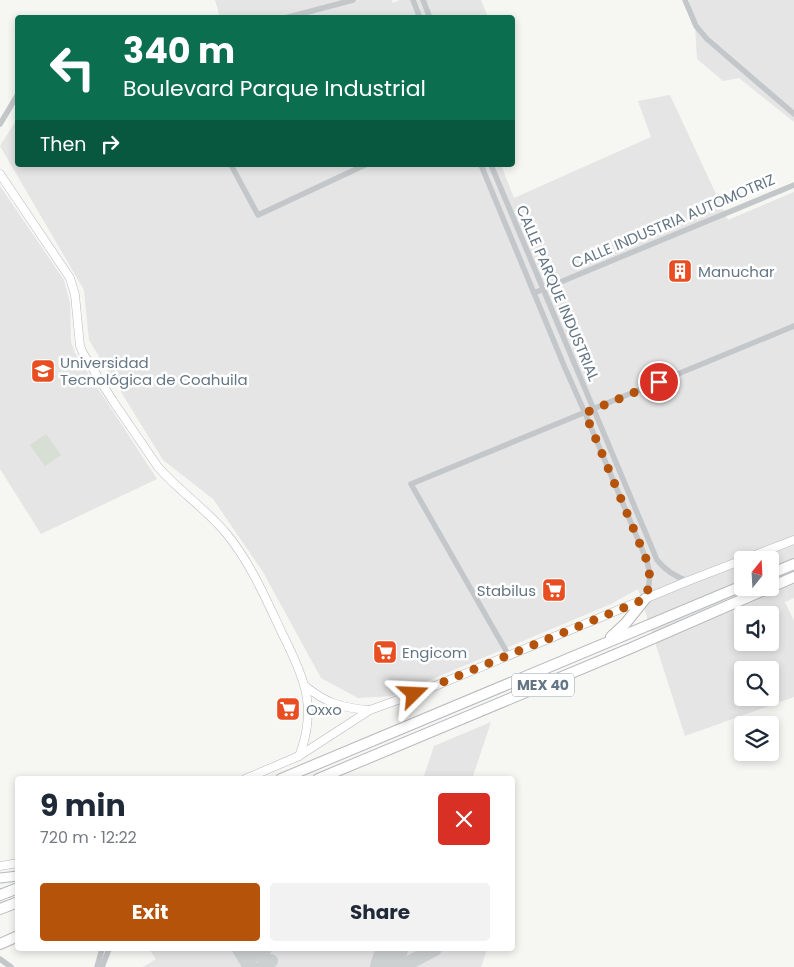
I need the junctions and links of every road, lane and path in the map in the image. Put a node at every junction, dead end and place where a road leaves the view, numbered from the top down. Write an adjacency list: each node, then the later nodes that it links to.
1 (353, 0): 5 (street)
2 (423, 0): 7 (street)
3 (685, 0): 9 (street)
4 (414, 2): 6 (street)
5 (296, 15)
6 (419, 15)
7 (429, 15)
8 (15, 99): 10 (street)
9 (794, 114)
10 (0, 124)
11 (232, 167): 12 (street)
12 (361, 167)
13 (482, 167): 18 (street)
14 (492, 167): 17 (street, CALLE PARQUE INDUSTRIAL)
15 (0, 174): 43 (street)
16 (794, 185): 17 (street, CALLE INDUSTRIA AUTOMOTRIZ)
17 (543, 289): 18 (street, CALLE INDUSTRIA AUTOMOTRIZ); 20 (street, CALLE PARQUE INDUSTRIAL)
18 (534, 293): 21 (street)
19 (794, 326): 20 (street)
20 (593, 410): 21 (street); 22 (street, CALLE PARQUE INDUSTRIAL)
21 (585, 413): 23 (street); 42 (street)
22 (626, 484): 23 (street); 24 (street, CALLE PARQUE INDUSTRIAL)
23 (617, 488): 25 (street)
24 (639, 518): 25 (street); 27 (street, CALLE PARQUE INDUSTRIAL)
25 (630, 521): 28 (street)
26 (794, 540): 32 (street)
27 (653, 550): 28 (street); 32 (street, CALLE PARQUE INDUSTRIAL)
28 (644, 554): 38 (street)
29 (794, 564): 30 (highway)
30 (779, 570)
31 (794, 577): 34 (highway, MEX 40)
32 (688, 581): 38 (street)
33 (794, 582): 36 (street)
34 (779, 584)
35 (734, 589): 41 (highway, MEX 40)
36 (779, 589)
37 (754, 596): 48 (highway, MEX 40)
38 (645, 599): 39 (street); 40 (highway)
39 (626, 608): 40 (highway); 42 (street)
40 (631, 618): 41 (highway)
41 (605, 642): 47 (highway, MEX 40)
42 (510, 656): 44 (street)
43 (304, 686): 44 (street); 45 (street)
44 (370, 710): 45 (street)
45 (299, 756): 46 (street)
46 (252, 776)
47 (288, 776)
48 (325, 776)
49 (15, 864): 50 (street)
50 (0, 866)
51 (15, 876): 52 (main road)
52 (0, 878)
53 (15, 889): 54 (highway)
54 (3, 894)
55 (15, 903): 56 (highway)
56 (0, 909)
57 (15, 938): 58 (highway)
58 (0, 945)
59 (101, 951): 63 (street)
60 (108, 951): 64 (street)
61 (0, 958): 62 (street)
62 (12, 967)
63 (97, 967)
64 (102, 967)

